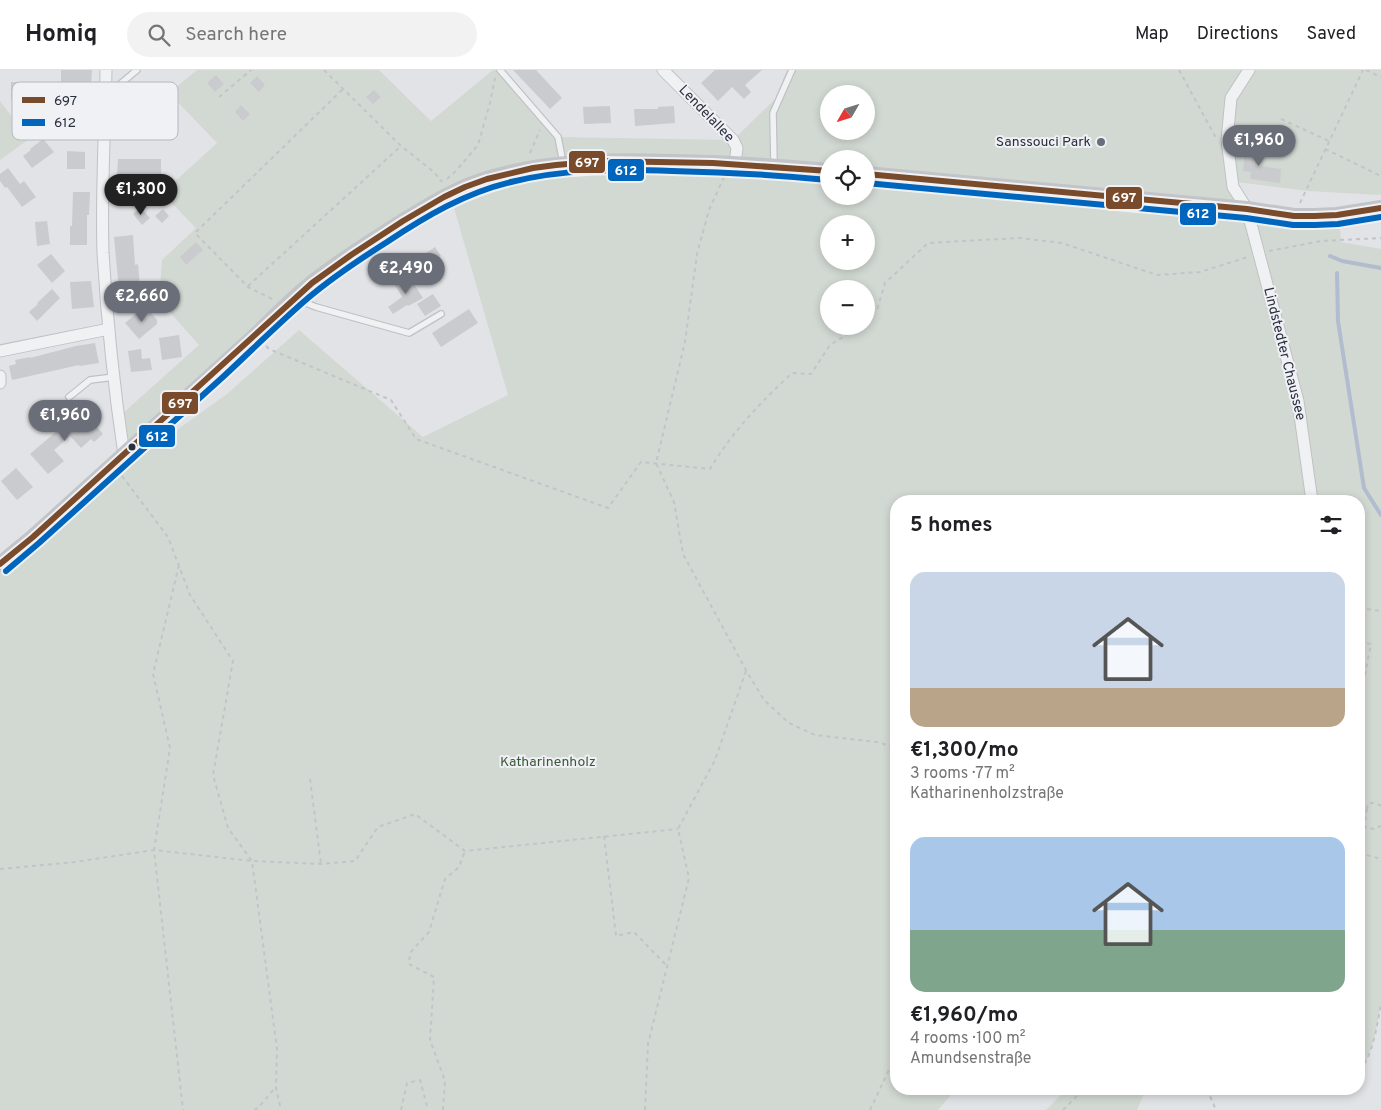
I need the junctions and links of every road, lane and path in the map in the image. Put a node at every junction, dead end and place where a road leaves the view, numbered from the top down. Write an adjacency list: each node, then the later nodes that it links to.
1 (137, 70): 12 (lane)
2 (251, 70): 14 (path)
3 (324, 70): 13 (path)
4 (500, 70): 16 (lane)
5 (663, 70): 22 (street, Lendelallee)
6 (792, 70): 24 (lane)
7 (1179, 70): 18 (path)
8 (1249, 70): 30 (street, Lindstedter Chaussee)
9 (1365, 70): 10 (path); 19 (path)
10 (1381, 77)
11 (495, 78): 20 (path)
12 (123, 82)
13 (344, 88): 20 (path); 34 (path)
14 (219, 97)
15 (1281, 119): 19 (path)
16 (544, 121): 23 (lane); 25 (path)
17 (104, 140): 38 (street)
18 (1216, 140)
19 (1329, 141): 21 (path)
20 (401, 146): 34 (path)
21 (1325, 149): 28 (path); 31 (path)
22 (732, 163): 23 (street); 24 (street); 47 (path)
23 (563, 164): 25 (street)
24 (774, 166): 26 (street)
25 (522, 170): 35 (street)
26 (820, 170)
27 (875, 175): 30 (street)
28 (1381, 176)
29 (1381, 208): 31 (street)
30 (1247, 209): 31 (street); 33 (street, Lindstedter Chaussee)
31 (1294, 216)
32 (1381, 238): 33 (path)
33 (1259, 253): 36 (path); 48 (street, Lindstedter Chaussee)
34 (248, 286): 35 (path)
35 (290, 302): 37 (lane); 39 (street)
36 (875, 312)
37 (441, 314)
38 (109, 329): 41 (street); 43 (street)
39 (256, 334): 46 (street); 47 (path)
40 (848, 335): 47 (path)
41 (0, 351)
42 (0, 376): 44 (street)
43 (114, 377): 45 (lane); 46 (street)
44 (0, 383)
45 (69, 397)
46 (119, 460): 49 (street); 50 (path)
47 (656, 463): 54 (path)
48 (1311, 495)
49 (0, 564)
50 (178, 565): 65 (path); 69 (path)
51 (1365, 609): 52 (path)
52 (1381, 611)
53 (1365, 643): 55 (path)
54 (746, 670): 56 (path); 63 (path)
55 (1365, 674)
56 (890, 746)
57 (310, 780): 70 (path)
58 (1381, 806): 59 (path)
59 (1367, 809): 60 (path)
60 (1365, 820)
61 (1365, 826): 62 (path)
62 (1381, 826)
63 (678, 829): 64 (path); 72 (path)
64 (604, 836): 66 (path); 72 (path)
65 (154, 850): 69 (path); 71 (path); 79 (path)
66 (465, 851): 70 (path); 84 (path)
67 (1365, 855): 68 (path)
68 (1381, 859)
69 (252, 861): 70 (path); 76 (path)
70 (321, 864)
71 (0, 868)
72 (667, 966): 85 (path)
73 (1381, 1005): 74 (path)
74 (1365, 1063)
75 (890, 1068): 86 (path)
76 (276, 1088): 80 (path); 81 (path)
77 (1078, 1095): 87 (path)
78 (1210, 1095): 88 (path)
79 (183, 1110)
80 (254, 1110)
81 (282, 1110)
82 (401, 1110): 83 (path)
83 (428, 1110)
84 (443, 1110)
85 (645, 1110)
86 (870, 1110)
87 (1063, 1110)
88 (1216, 1110)

